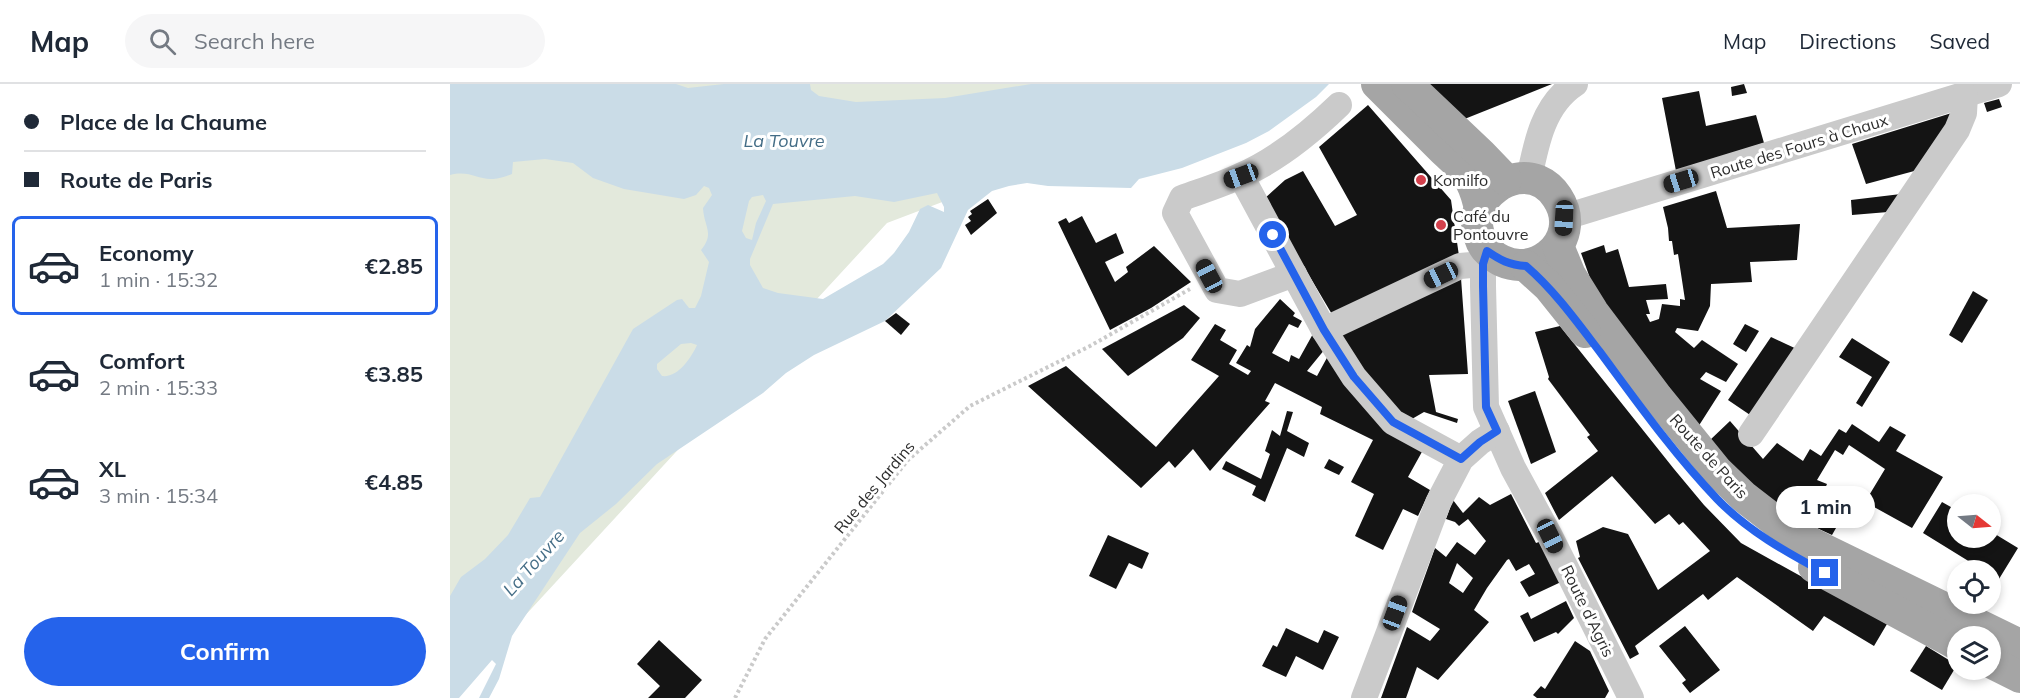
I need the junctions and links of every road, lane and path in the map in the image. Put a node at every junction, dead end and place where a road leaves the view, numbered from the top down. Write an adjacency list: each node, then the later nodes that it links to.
1 (1377, 84): 9 (main road)
2 (1407, 84): 8 (main road)
3 (1575, 84): 8 (street)
4 (1999, 84): 5 (street, Route des Fours à Chaux)
5 (1965, 94): 10 (street, Route des Fours à Chaux); 17 (street)
6 (1339, 105): 7 (street)
7 (1241, 176): 13 (street); 14 (street)
8 (1517, 179): 9 (main road); 10 (main road)
9 (1480, 206): 11 (main road)
10 (1561, 232): 12 (main road); 20 (main road, Route de Paris)
11 (1485, 257): 12 (main road); 15 (street); 16 (street, Route d'Agris)
12 (1526, 266): 19 (main road, Route de Paris)
13 (1294, 274): 14 (street); 15 (street)
14 (1209, 276): 23 (path, Rue des Jardins)
15 (1324, 330): 18 (street)
16 (1497, 431): 18 (street); 25 (street, Route d'Agris)
17 (1751, 434)
18 (1461, 459): 24 (street)
19 (1947, 639)
20 (2020, 645)
21 (2001, 668): 22 (main road)
22 (2020, 676)
23 (735, 698)
24 (1364, 698)
25 (1631, 698)

